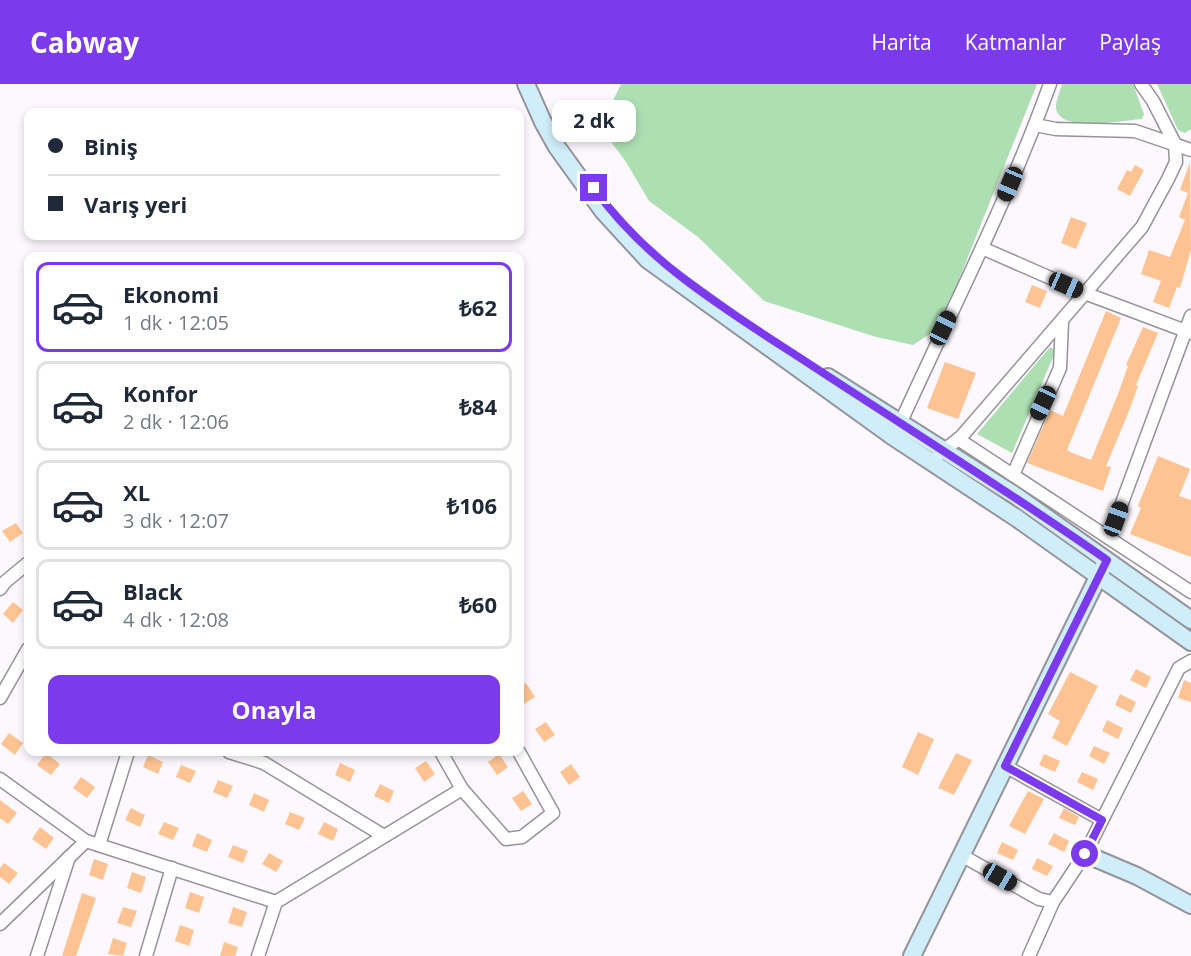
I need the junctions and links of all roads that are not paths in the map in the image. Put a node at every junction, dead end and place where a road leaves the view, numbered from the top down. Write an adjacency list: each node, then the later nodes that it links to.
1 (526, 84): 15 (main road)
2 (535, 84): 13 (main road)
3 (1050, 84): 5 (street)
4 (1141, 84): 6 (street)
5 (1035, 125): 6 (street); 8 (street)
6 (1175, 144): 7 (street); 9 (street)
7 (1191, 150)
8 (982, 248): 9 (street); 13 (street)
9 (1087, 294): 11 (street); 12 (street)
10 (1191, 316): 12 (street)
11 (1062, 322): 14 (street); 16 (street)
12 (1188, 332): 17 (street)
13 (900, 424): 15 (main road)
14 (958, 439): 15 (street); 16 (street)
15 (938, 456): 18 (main road); 20 (main road)
16 (1013, 475): 17 (street)
17 (1109, 538): 22 (street)
18 (1107, 560): 20 (main road); 23 (main road)
19 (24, 566): 21 (street)
20 (1099, 577): 24 (main road); 32 (main road)
21 (0, 589)
22 (1191, 592)
23 (1191, 620)
24 (1191, 642)
25 (24, 657): 27 (street)
26 (1191, 662): 35 (street)
27 (0, 698)
28 (126, 756): 37 (street)
29 (443, 756): 34 (street)
30 (521, 756): 34 (street)
31 (266, 757): 36 (street)
32 (1005, 766): 35 (street); 39 (main road)
33 (0, 779): 37 (street)
34 (462, 789): 36 (street)
35 (1102, 820): 38 (street)
36 (384, 836): 42 (street)
37 (92, 843): 40 (street); 41 (street)
38 (1085, 854): 43 (street); 44 (main road)
39 (962, 855): 43 (street); 49 (main road)
40 (70, 856): 45 (street); 46 (street)
41 (172, 868): 42 (street); 47 (street)
42 (276, 902): 48 (street)
43 (1053, 902): 50 (street)
44 (1191, 905)
45 (2, 917)
46 (37, 956)
47 (146, 956)
48 (258, 956)
49 (912, 956)
50 (1029, 956)

